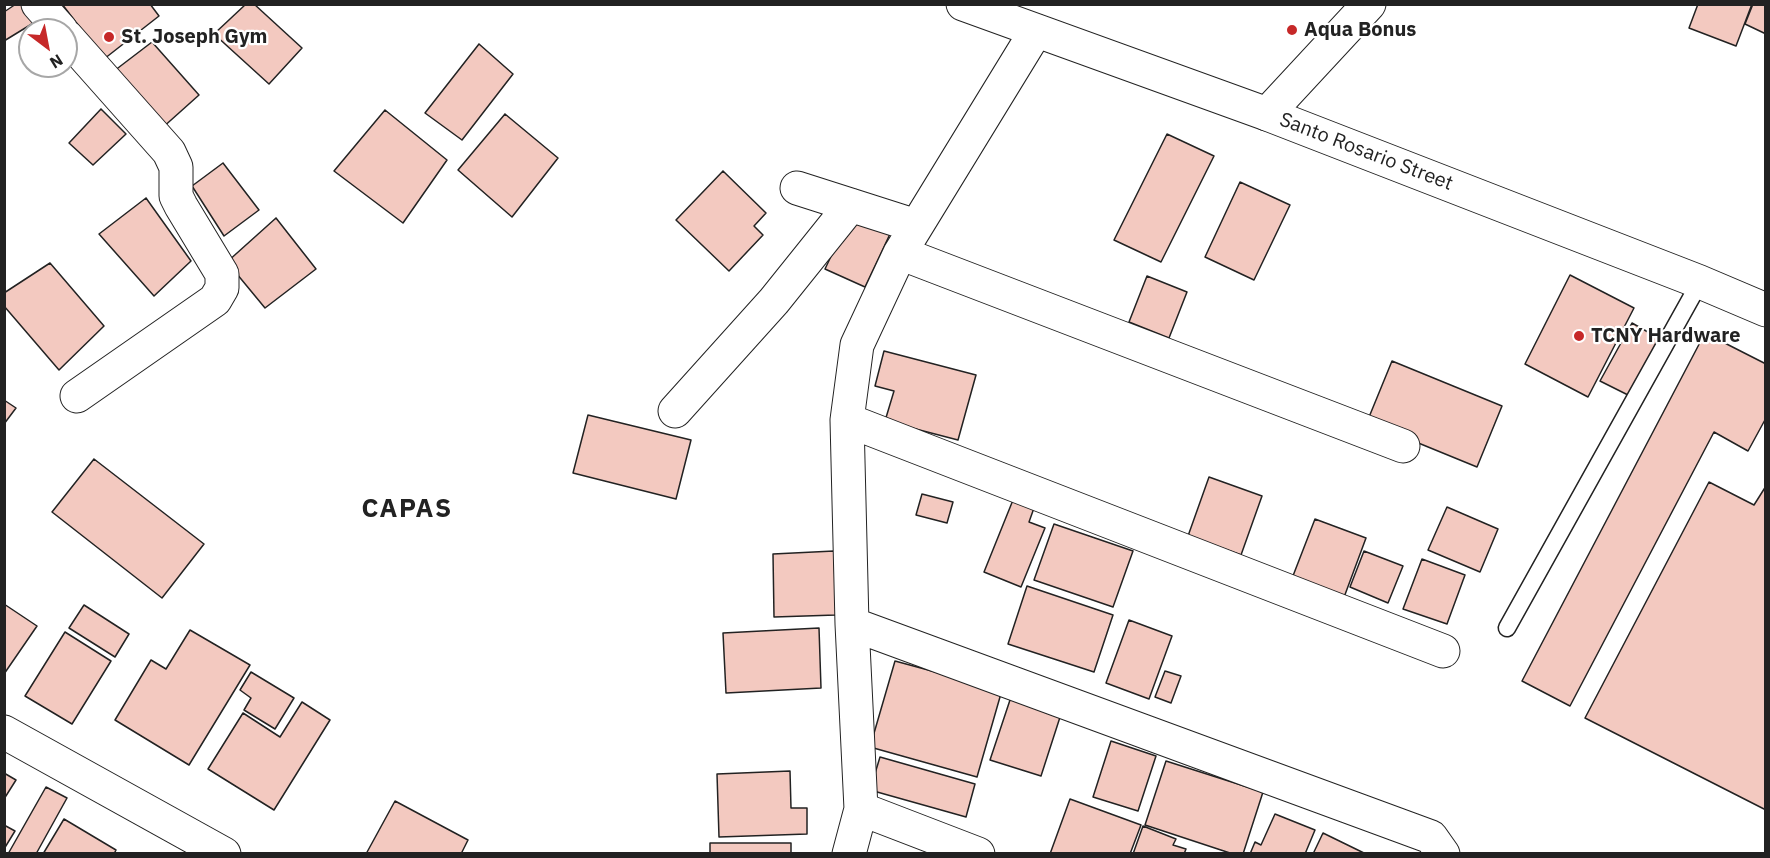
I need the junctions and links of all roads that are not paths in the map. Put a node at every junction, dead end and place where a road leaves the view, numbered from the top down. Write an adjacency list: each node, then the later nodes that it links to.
1 (38, 4): 4 (street)
2 (963, 4): 5 (street, Santo Rosario Street)
3 (1369, 4): 7 (street)
4 (50, 18)
5 (1036, 31): 7 (street, Santo Rosario Street); 10 (street)
6 (78, 50): 13 (street)
7 (1267, 114): 11 (street, Santo Rosario Street)
8 (797, 188): 9 (street)
9 (851, 205): 10 (street); 14 (street)
10 (908, 239): 15 (street); 16 (street)
11 (1700, 282): 12 (street, Santo Rosario Street); 18 (lane)
12 (1766, 310)
13 (77, 396)
14 (675, 411)
15 (847, 420): 17 (street); 19 (street)
16 (1403, 446)
17 (852, 624): 21 (street); 25 (street)
18 (1507, 628)
19 (1443, 651)
20 (4, 732): 22 (street)
21 (861, 809): 23 (street); 24 (street)
22 (220, 853)
23 (849, 854)
24 (978, 854)
25 (1443, 854)

